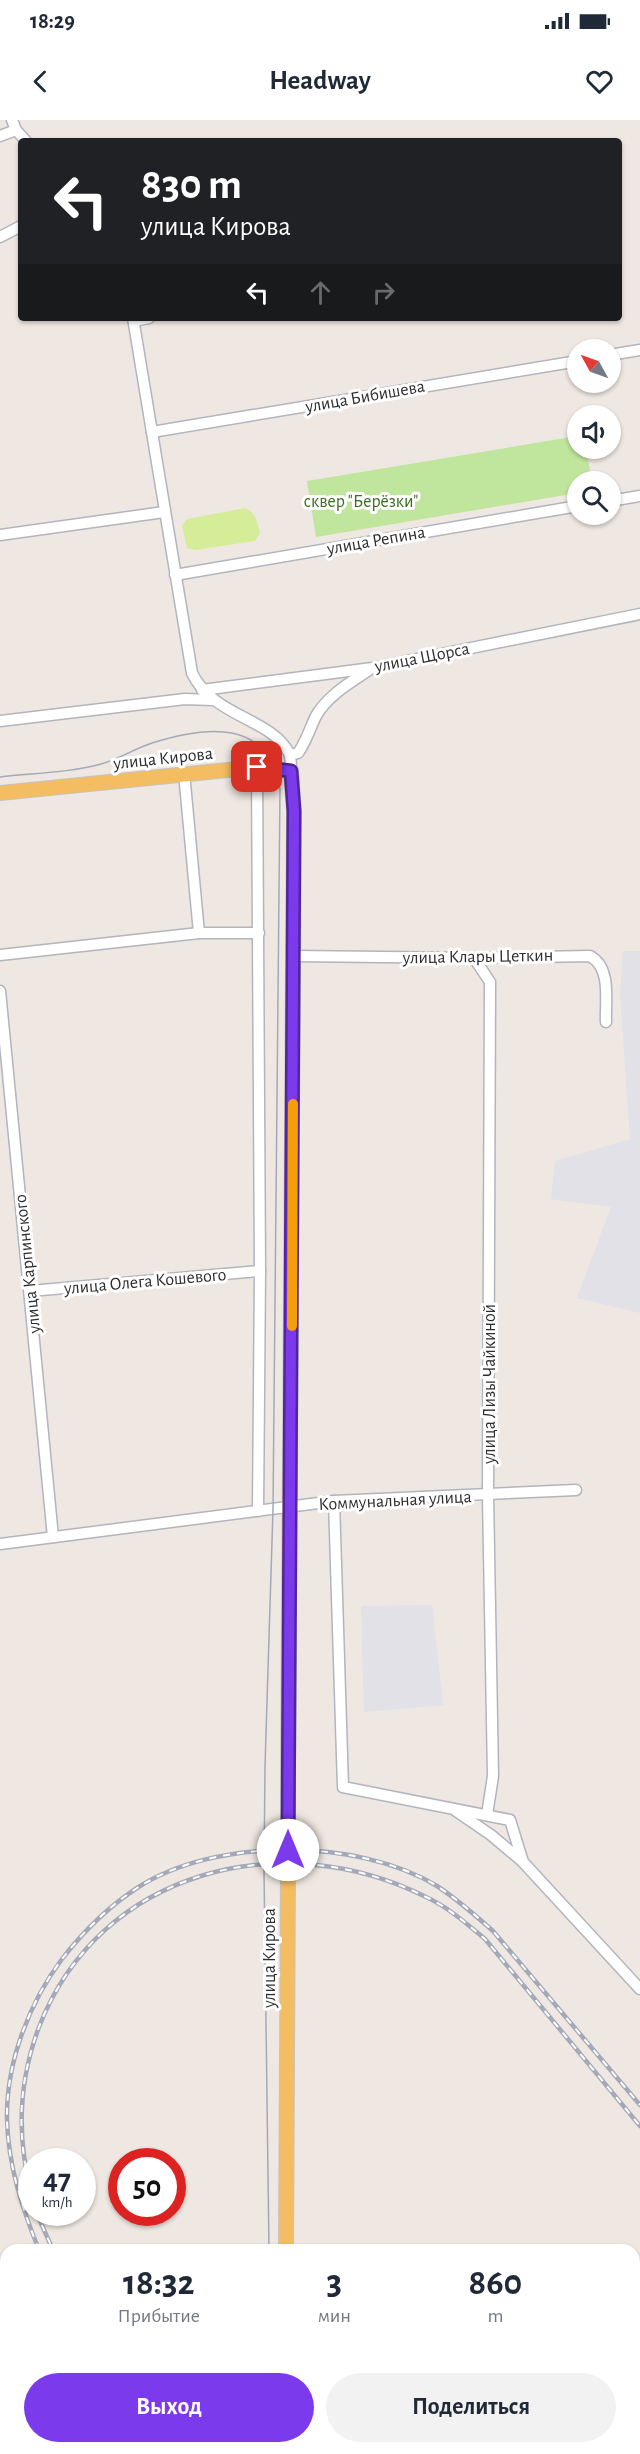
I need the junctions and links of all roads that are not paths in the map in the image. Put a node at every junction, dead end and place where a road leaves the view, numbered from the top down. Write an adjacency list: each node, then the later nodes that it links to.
1 (14, 125): 2 (street); 3 (street)
2 (0, 136)
3 (24, 138)
4 (18, 228): 5 (street)
5 (0, 237)
6 (134, 321): 10 (street)
7 (640, 350): 8 (street)
8 (621, 353)
9 (567, 363): 10 (street, улица Бибишева)
10 (152, 432): 14 (street)
11 (640, 496): 12 (street)
12 (621, 499)
13 (567, 508): 16 (street, улица Репина)
14 (164, 512): 15 (street); 16 (street)
15 (0, 535)
16 (175, 575): 19 (street)
17 (640, 614): 18 (street, улица Щорса)
18 (372, 668): 19 (street, улица Щорса); 22 (street)
19 (202, 690): 20 (street)
20 (212, 700): 21 (street); 22 (street)
21 (0, 721)
22 (290, 755): 24 (street)
23 (257, 767): 24 (main road, улица Кирова); 25 (main road, улица Кирова); 28 (street)
24 (291, 771): 30 (main road, улица Кирова)
25 (184, 773): 26 (main road, улица Кирова); 27 (street)
26 (0, 793)
27 (199, 933): 28 (street); 29 (street)
28 (259, 933): 34 (street)
29 (0, 955)
30 (293, 956): 31 (street, улица Клары Цеткин); 39 (main road, улица Кирова)
31 (474, 958): 33 (street, улица Клары Цеткин); 37 (street, улица Лизы Чайкиной)
32 (0, 991): 35 (street, улица Карпинского)
33 (606, 1022)
34 (260, 1271): 35 (street, улица Олега Кошевого); 40 (street)
35 (30, 1291): 41 (street, улица Карпинского)
36 (576, 1490): 37 (street, Коммунальная улица)
37 (488, 1495): 38 (street, Коммунальная улица); 44 (street, улица Лизы Чайкиной)
38 (334, 1501): 39 (street, Коммунальная улица); 43 (street)
39 (290, 1506): 40 (street, Коммунальная улица); 47 (main road, улица Кирова, bridge)
40 (258, 1511): 41 (street, Коммунальная улица)
41 (53, 1537): 42 (street, Коммунальная улица)
42 (0, 1544)
43 (454, 1810): 44 (street); 45 (street)
44 (487, 1815): 45 (street)
45 (523, 1862): 46 (street)
46 (640, 1989)
47 (286, 2244)

